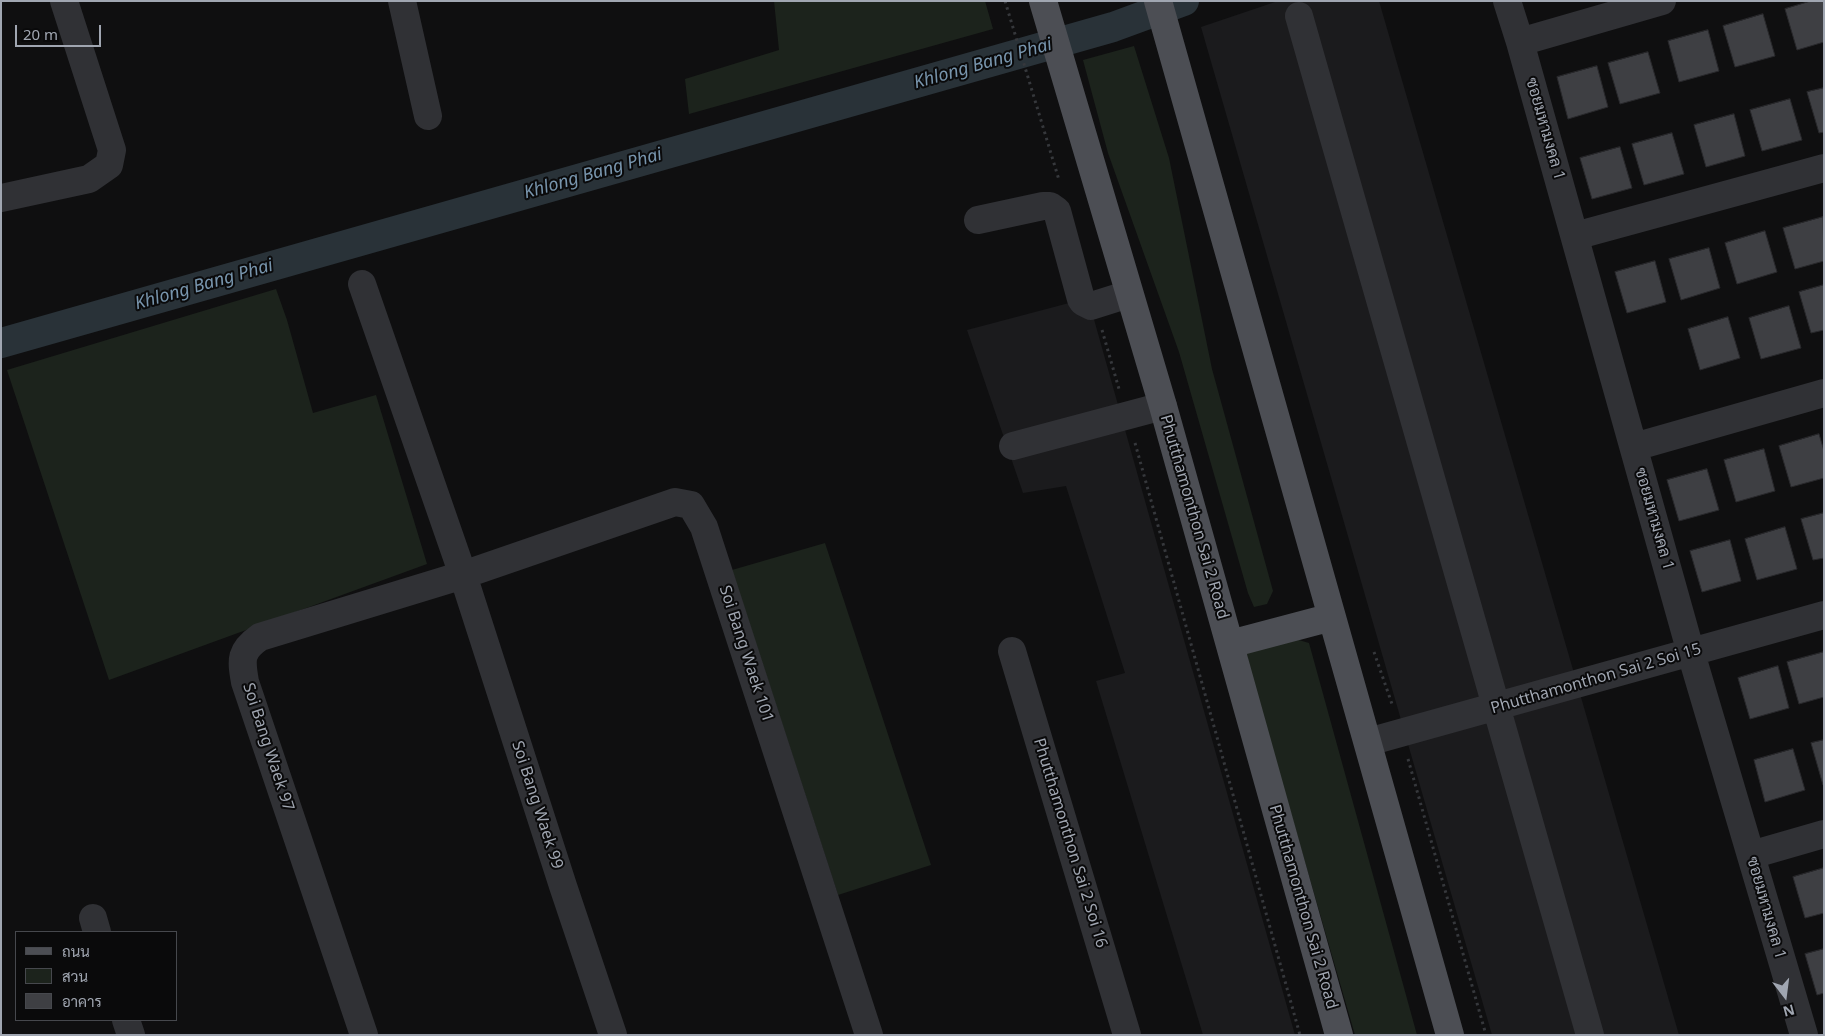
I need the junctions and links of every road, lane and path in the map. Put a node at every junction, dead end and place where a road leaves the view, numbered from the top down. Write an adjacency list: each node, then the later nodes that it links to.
1 (64, 1): 13 (street)
2 (402, 1): 10 (street)
3 (1005, 1): 12 (path)
4 (1043, 1): 17 (main road, Phutthamonthon Sai 2 Road)
5 (1158, 1): 26 (main road)
6 (1507, 1): 9 (street, ซอยมหามงคล 1)
7 (1662, 1): 9 (street)
8 (1299, 16): 30 (street)
9 (1520, 42): 15 (street, ซอยมหามงคล 1)
10 (428, 116)
11 (1824, 168): 15 (street)
12 (1059, 181)
13 (1, 198)
14 (978, 220): 18 (street)
15 (1575, 236): 23 (street, ซอยมหามงคล 1)
16 (362, 284): 24 (street, Soi Bang Waek 99)
17 (1129, 294): 18 (street); 20 (main road, Phutthamonthon Sai 2 Road)
18 (1095, 305): 21 (path)
19 (1824, 393): 23 (street)
20 (1163, 406): 21 (street); 27 (main road, Phutthamonthon Sai 2 Road)
21 (1127, 415): 22 (street); 40 (path)
22 (1013, 446)
23 (1634, 447): 29 (street, ซอยมหามงคล 1)
24 (463, 575): 36 (street, Soi Bang Waek 97); 37 (street, Soi Bang Waek 99); 38 (street, Soi Bang Waek 101)
25 (1824, 614): 29 (street, Phutthamonthon Sai 2 Soi 15)
26 (1332, 617): 27 (main road); 31 (main road)
27 (1230, 644): 41 (main road, Phutthamonthon Sai 2 Road)
28 (1012, 651): 39 (street, Phutthamonthon Sai 2 Soi 16)
29 (1691, 652): 30 (street, Phutthamonthon Sai 2 Soi 15); 33 (street, ซอยมหามงคล 1)
30 (1496, 708): 31 (street, Phutthamonthon Sai 2 Soi 15); 43 (street)
31 (1368, 742): 42 (main road)
32 (1824, 834): 33 (street)
33 (1751, 855): 44 (street, ซอยมหามงคล 1)
34 (126, 1021): 35 (street)
35 (131, 1035)
36 (364, 1035)
37 (613, 1035)
38 (869, 1035)
39 (1127, 1035)
40 (1300, 1035)
41 (1339, 1035)
42 (1450, 1035)
43 (1590, 1035)
44 (1804, 1035)

